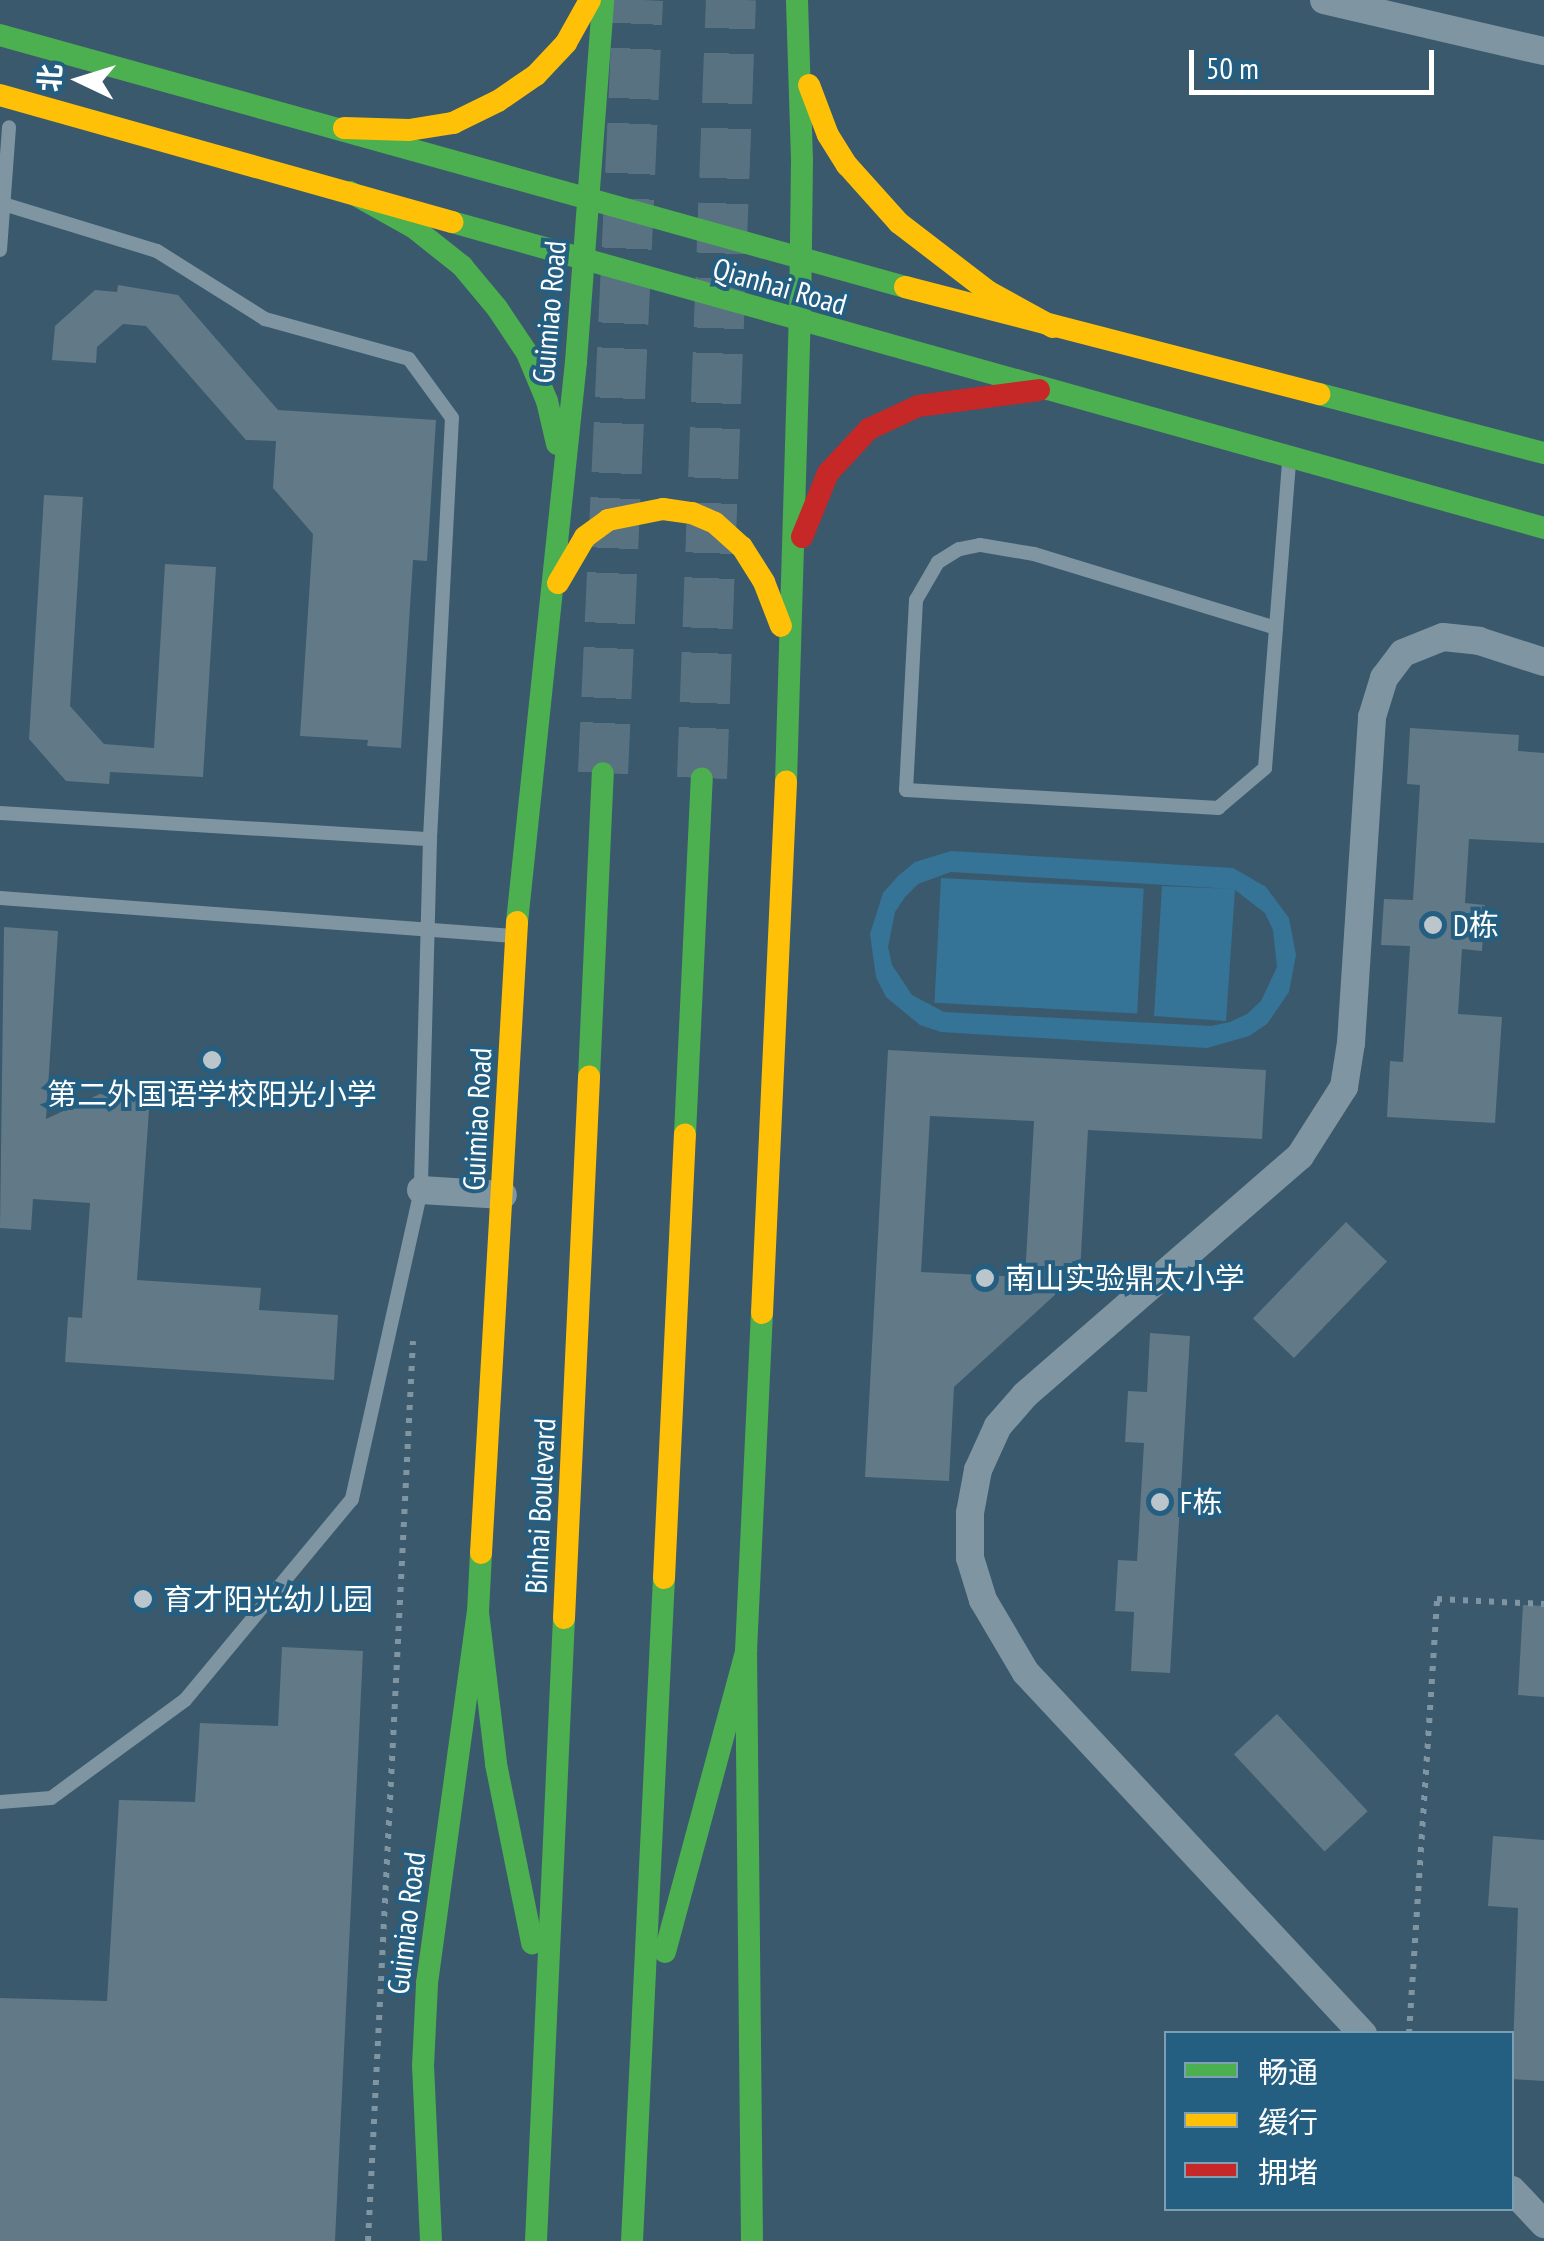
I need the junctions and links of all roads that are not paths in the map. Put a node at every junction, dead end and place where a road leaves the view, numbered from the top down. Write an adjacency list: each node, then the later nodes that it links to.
1 (590, 0): 10 (main road)
2 (603, 0): 12 (main road, Guimiao Road)
3 (797, 0): 6 (main road)
4 (1324, 0): 7 (street)
5 (0, 35): 10 (main road, Qianhai Road)
6 (799, 51): 15 (main road); 18 (main road)
7 (1544, 51)
8 (0, 96): 11 (main road, Qianhai Road)
9 (9, 127): 13 (lane)
10 (344, 128): 12 (main road, Qianhai Road)
11 (350, 192): 16 (main road, Qianhai Road); 22 (main road)
12 (588, 198): 15 (main road, Qianhai Road); 16 (main road, Guimiao Road)
13 (2, 203): 14 (lane); 32 (lane)
14 (0, 250)
15 (800, 257): 17 (main road); 18 (main road, Qianhai Road)
16 (584, 260): 17 (main road, Qianhai Road); 22 (main road, Guimiao Road)
17 (800, 323): 19 (main road, Qianhai Road); 24 (main road)
18 (1053, 327): 20 (main road, Qianhai Road)
19 (1039, 390): 21 (main road, Qianhai Road); 24 (main road)
20 (1544, 453)
21 (1290, 458): 23 (main road, Qianhai Road); 26 (lane)
22 (560, 506): 25 (main road, Guimiao Road)
23 (1544, 528)
24 (789, 591): 27 (main road)
25 (548, 616): 27 (main road); 35 (main road, Guimiao Road)
26 (1276, 628): 26 (lane)
27 (787, 641): 39 (main road)
28 (1544, 662): 41 (street)
29 (604, 773): 42 (main road, Binhai Boulevard)
30 (702, 778): 43 (main road)
31 (0, 813): 32 (lane)
32 (430, 839): 34 (lane)
33 (0, 898): 34 (lane)
34 (427, 930): 35 (lane); 36 (lane)
35 (516, 936): 37 (main road, Guimiao Road)
36 (420, 1190): 37 (street); 40 (lane)
37 (503, 1195): 38 (main road, Guimiao Road)
38 (478, 1612): 42 (main road); 47 (main road, Guimiao Road)
39 (746, 1651): 43 (main road); 46 (main road)
40 (0, 1802)
41 (1361, 2031)
42 (545, 2052): 48 (main road, Binhai Boulevard)
43 (640, 2059): 49 (main road)
44 (1514, 2192): 45 (street)
45 (1544, 2224)
46 (750, 2235)
47 (432, 2239)
48 (536, 2241)
49 (632, 2241)

